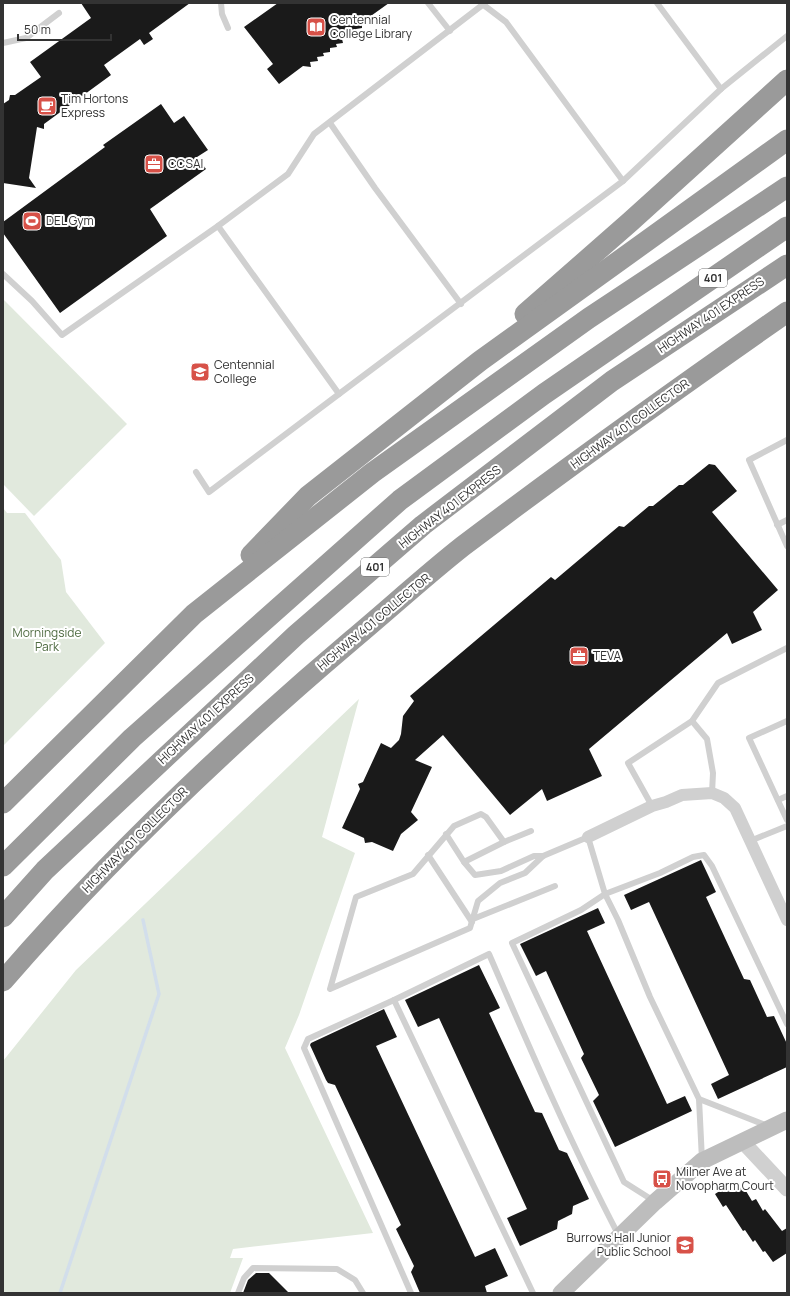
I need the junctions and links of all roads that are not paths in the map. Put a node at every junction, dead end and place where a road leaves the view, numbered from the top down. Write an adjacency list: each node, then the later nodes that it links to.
1 (222, 3): 6 (lane)
2 (428, 3): 7 (lane)
3 (658, 3): 11 (lane)
4 (483, 4): 7 (lane); 14 (lane)
5 (59, 13): 9 (lane)
6 (228, 28)
7 (450, 31): 12 (lane)
8 (787, 36): 11 (lane)
9 (3, 43)
10 (787, 80): 23 (highway)
11 (720, 89): 14 (lane)
12 (330, 123): 16 (lane); 20 (lane)
13 (787, 140): 23 (highway)
14 (623, 181): 20 (lane)
15 (787, 187): 31 (highway)
16 (218, 226): 19 (lane); 25 (lane)
17 (787, 227): 50 (highway, 401)
18 (787, 265): 53 (highway, HIGHWAY 401 EXPRESS / 401)
19 (3, 274)
20 (461, 304): 25 (lane)
21 (787, 312): 24 (highway, HIGHWAY 401 COLLECTOR)
22 (787, 329): 24 (highway)
23 (480, 361): 31 (highway)
24 (698, 374): 56 (highway, HIGHWAY 401 COLLECTOR)
25 (339, 394): 27 (lane)
26 (787, 440): 29 (lane)
27 (196, 472)
28 (787, 520): 29 (lane)
29 (777, 525): 30 (lane)
30 (787, 546)
31 (194, 614): 38 (highway)
32 (787, 648): 33 (lane)
33 (692, 721): 35 (lane); 39 (lane)
34 (787, 721): 37 (lane)
35 (712, 793): 39 (street); 45 (street)
36 (787, 796): 37 (lane)
37 (778, 800): 40 (lane)
38 (3, 804)
39 (652, 806): 44 (street)
40 (787, 820)
41 (787, 826): 45 (lane)
42 (530, 831): 46 (lane)
43 (446, 834): 46 (lane); 47 (lane); 49 (lane)
44 (588, 837): 48 (lane); 52 (lane)
45 (750, 840): 54 (street)
46 (504, 842): 49 (lane)
47 (428, 855): 55 (lane); 55 (lane)
48 (543, 856): 49 (lane); 55 (lane)
49 (464, 862)
50 (3, 866)
51 (555, 886): 55 (lane)
52 (605, 894): 58 (lane); 59 (lane); 64 (lane)
53 (3, 917)
54 (787, 920)
55 (473, 921)
56 (3, 981)
57 (394, 1000): 65 (lane); 68 (lane); 69 (lane)
58 (787, 1024)
59 (699, 1099): 60 (lane); 62 (lane)
60 (780, 1124): 61 (main road)
61 (743, 1142): 62 (main road); 63 (street)
62 (702, 1161): 64 (main road)
63 (787, 1189)
64 (655, 1202): 65 (main road)
65 (620, 1237): 70 (main road)
66 (238, 1293): 67 (lane)
67 (363, 1293)
68 (411, 1293)
69 (533, 1293)
70 (561, 1293)

